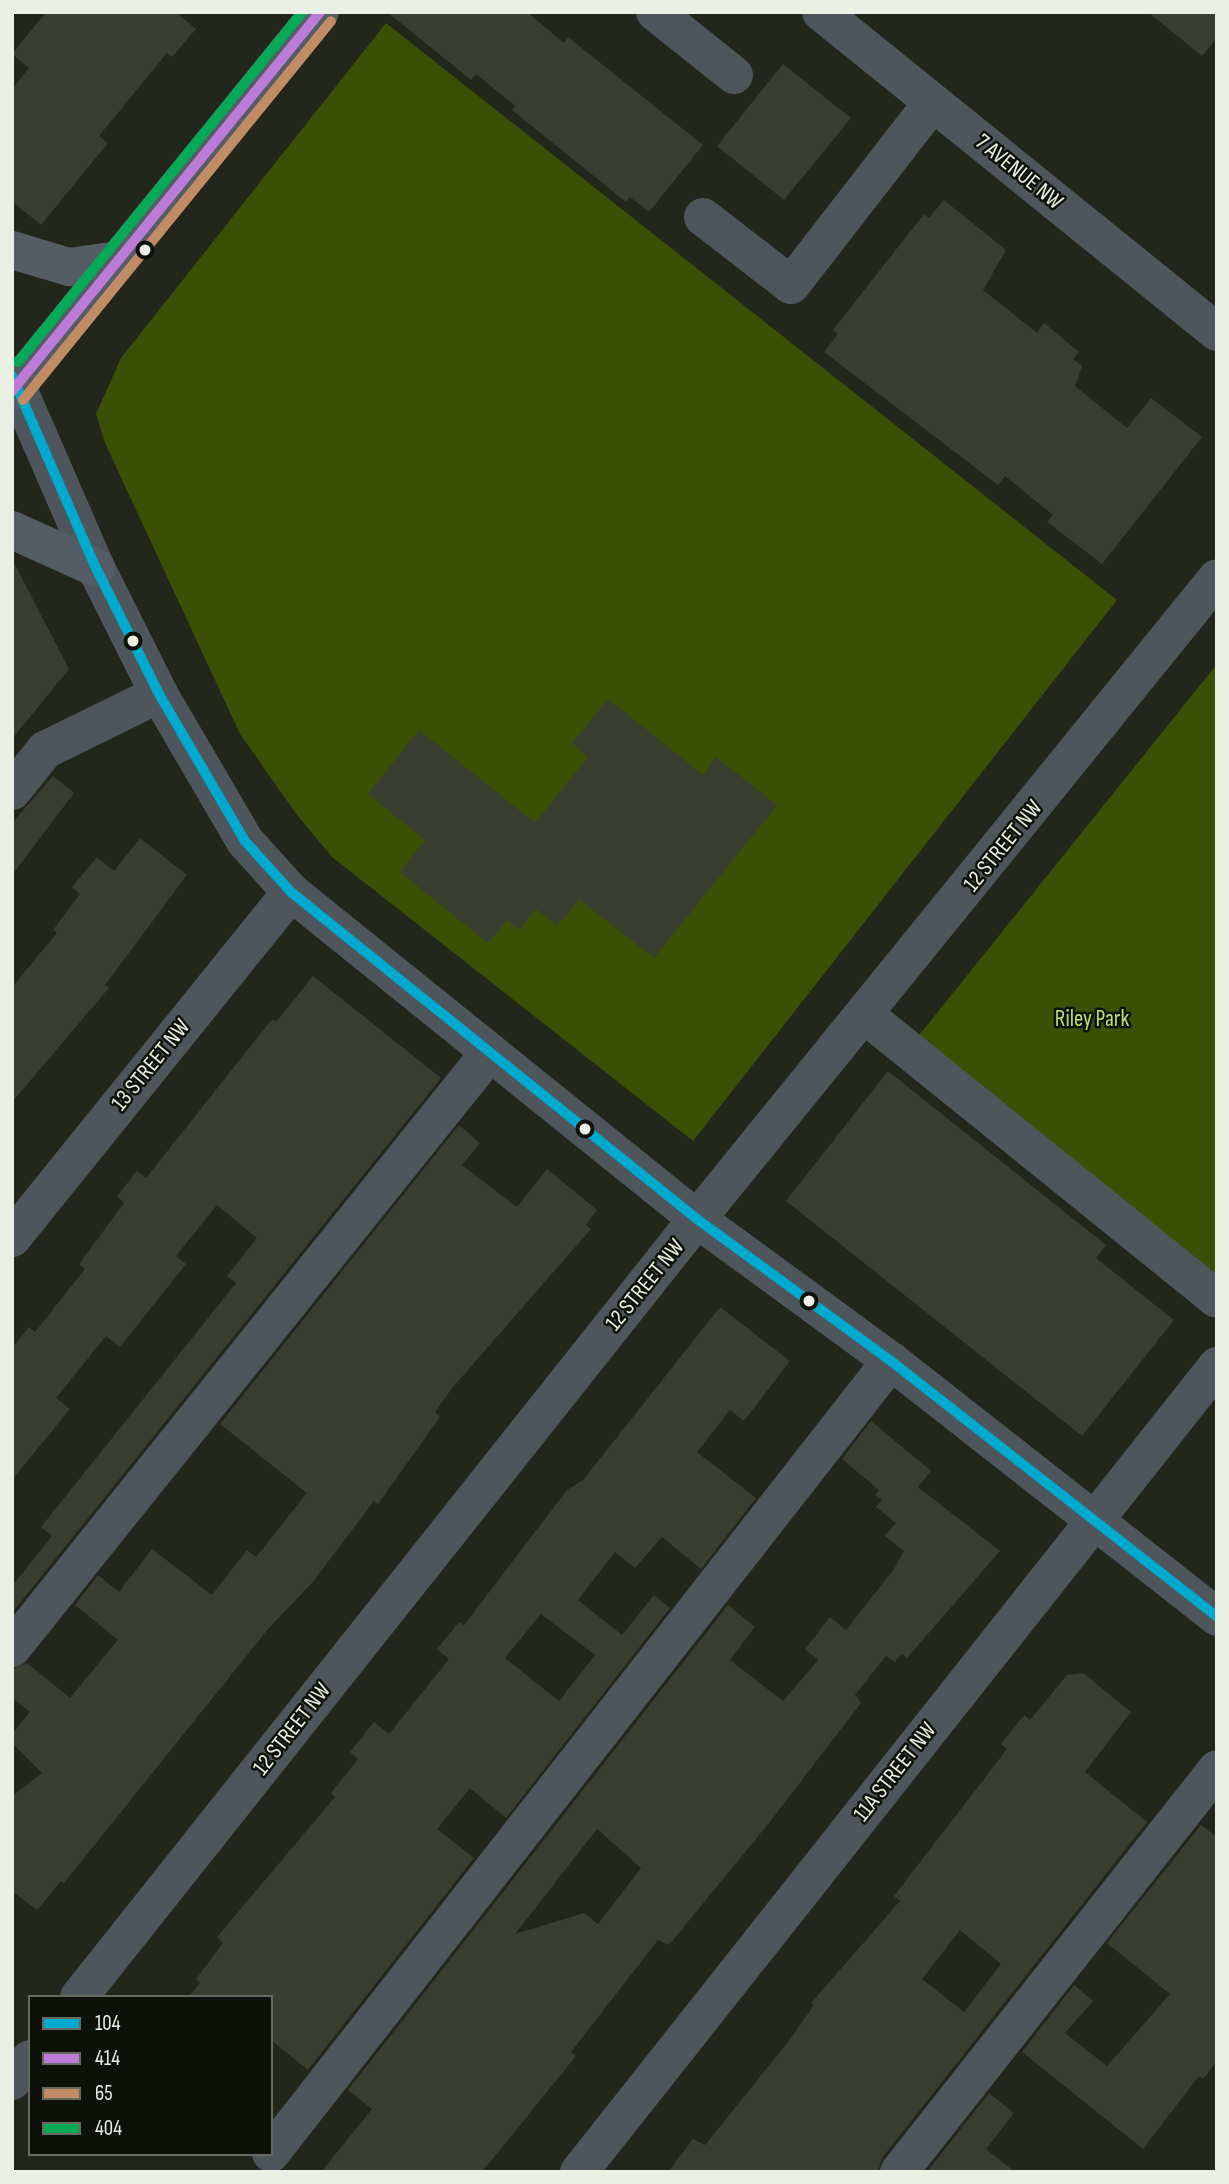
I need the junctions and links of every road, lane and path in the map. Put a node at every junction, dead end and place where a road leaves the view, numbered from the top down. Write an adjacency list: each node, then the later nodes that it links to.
1 (320, 12): 8 (main road)
2 (655, 12): 4 (street)
3 (821, 12): 5 (street, 7 AVENUE NW)
4 (734, 75)
5 (933, 103): 6 (street); 9 (street, 7 AVENUE NW)
6 (703, 216)
7 (12, 250): 8 (main road)
8 (119, 260): 10 (main road)
9 (1217, 332)
10 (14, 384): 12 (street)
11 (12, 530): 12 (main road)
12 (96, 568): 14 (street)
13 (1217, 578): 17 (street, 12 STREET NW)
14 (159, 694): 15 (street); 16 (street)
15 (12, 791)
16 (291, 892): 18 (street); 20 (street, 13 STREET NW)
17 (864, 1015): 19 (street, 12 STREET NW); 21 (street)
18 (490, 1052): 19 (street); 26 (street)
19 (697, 1219): 22 (street); 28 (street, 12 STREET NW)
20 (12, 1238)
21 (1217, 1299)
22 (891, 1361): 24 (street); 31 (street)
23 (1214, 1369): 24 (street, 11A STREET NW)
24 (1095, 1520): 25 (street); 34 (street, 11A STREET NW)
25 (1217, 1617)
26 (12, 1648)
27 (1217, 1769): 35 (street)
28 (81, 1995)
29 (28, 2061): 30 (street)
30 (12, 2081)
31 (273, 2151)
32 (269, 2156): 33 (street)
33 (257, 2172)
34 (579, 2172)
35 (899, 2172)

